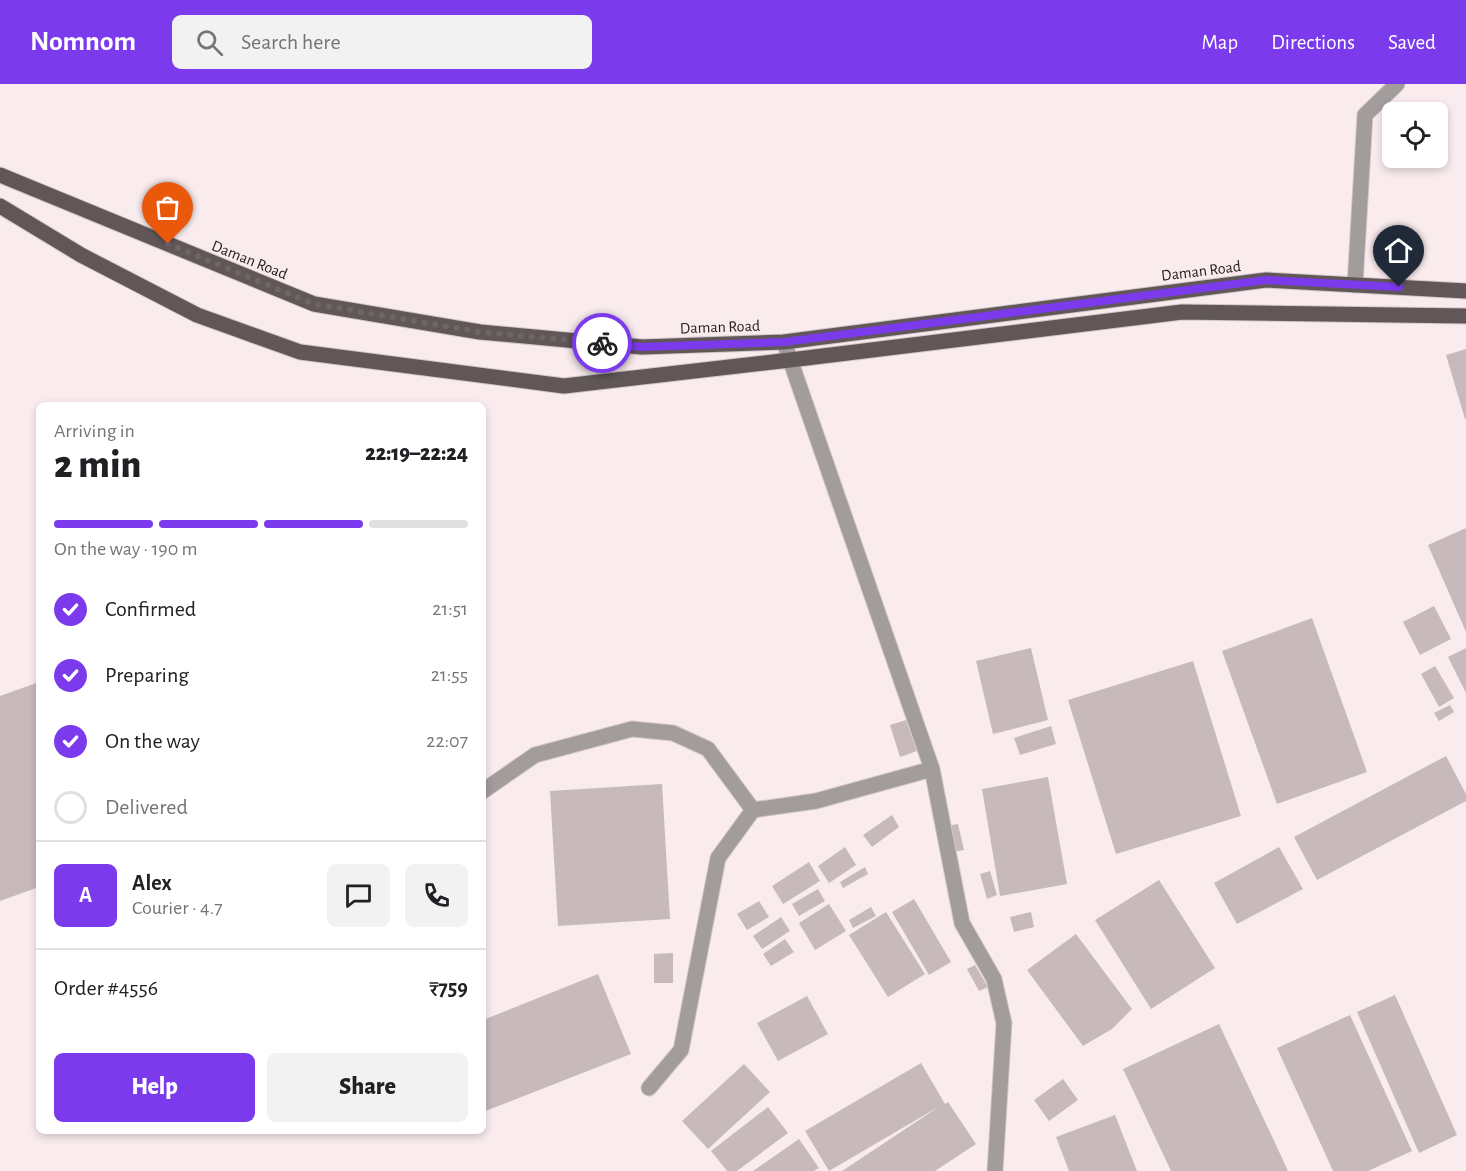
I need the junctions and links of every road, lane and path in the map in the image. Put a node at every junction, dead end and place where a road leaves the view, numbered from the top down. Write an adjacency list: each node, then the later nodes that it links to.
1 (1397, 84): 4 (street)
2 (0, 175): 7 (main road, Daman Road)
3 (0, 206): 8 (main road)
4 (1355, 285): 5 (main road, Daman Road); 7 (main road, Daman Road)
5 (1466, 291)
6 (1466, 316): 8 (main road)
7 (784, 342): 8 (street)
8 (790, 360): 9 (street)
9 (932, 769): 11 (street); 13 (street)
10 (486, 789): 11 (street)
11 (753, 810): 12 (street)
12 (649, 1088)
13 (995, 1171)

